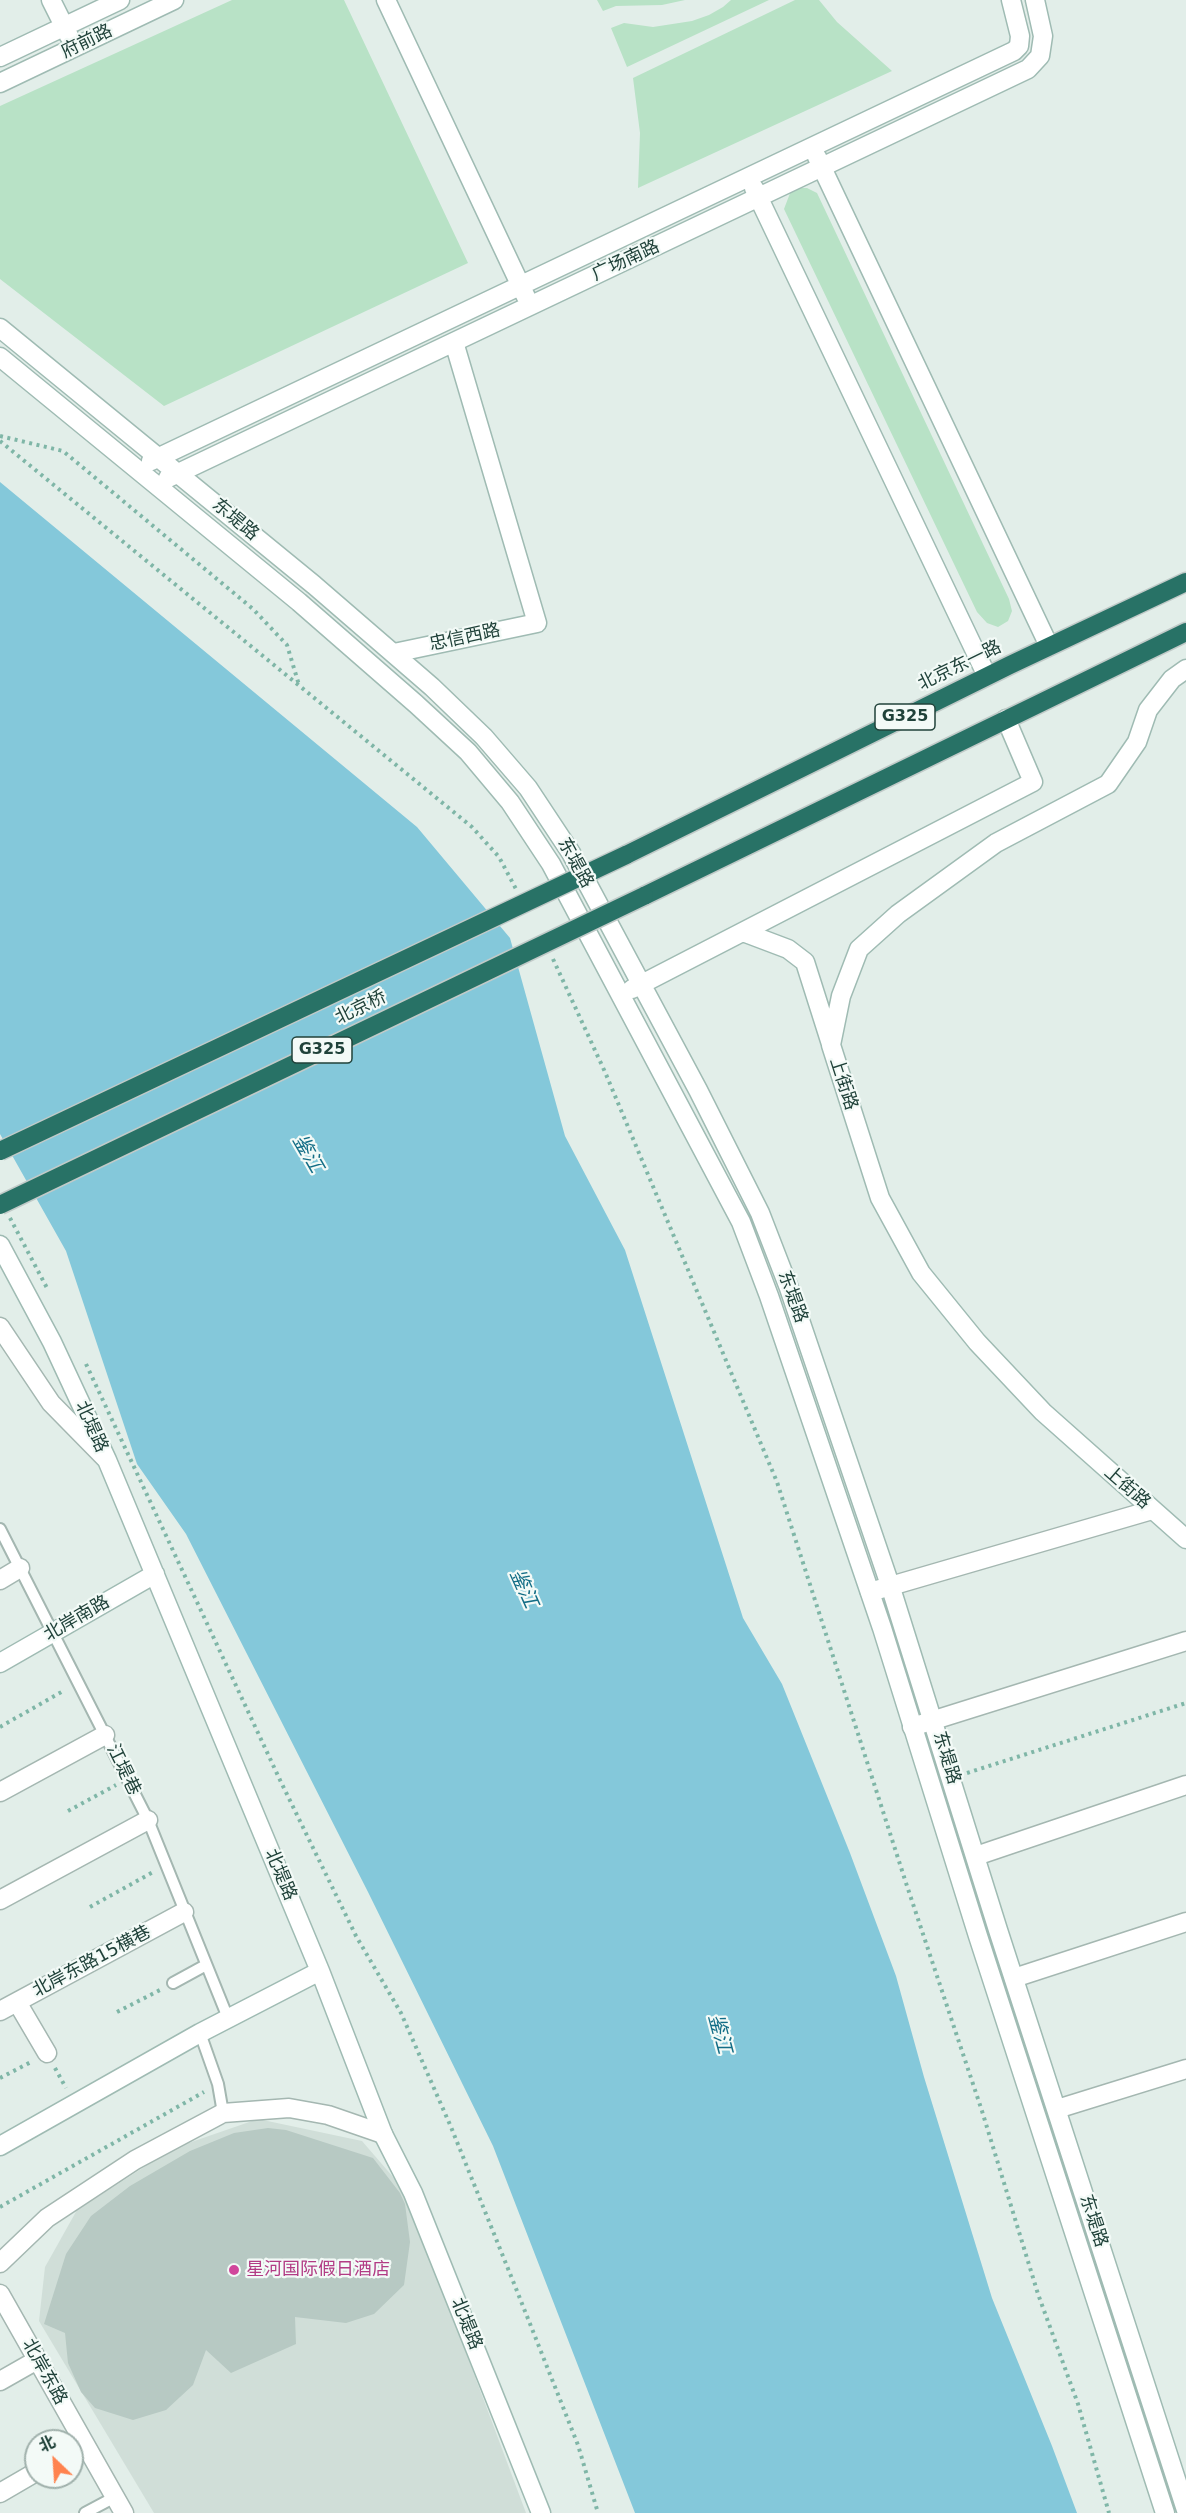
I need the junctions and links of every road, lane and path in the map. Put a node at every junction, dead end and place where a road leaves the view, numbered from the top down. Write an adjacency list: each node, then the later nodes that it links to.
1 (51, 0): 7 (main road)
2 (120, 0): 7 (main road, 府前路)
3 (174, 0): 8 (main road, 府前路)
4 (386, 0): 15 (main road)
5 (1011, 0): 11 (main road, 广场南路)
6 (1035, 0): 12 (main road, 广场南路)
7 (64, 27): 8 (main road); 9 (main road, 府前路)
8 (74, 48): 10 (main road, 府前路)
9 (0, 57)
10 (0, 83)
11 (812, 148): 12 (main road); 13 (main road, 广场南路)
12 (822, 168): 14 (main road, 广场南路); 28 (main road)
13 (750, 178): 14 (main road); 15 (main road, 广场南路)
14 (759, 198): 16 (main road, 广场南路); 31 (main road)
15 (521, 286): 16 (main road); 22 (main road, 广场南路)
16 (531, 306): 18 (main road, 广场南路)
17 (0, 328): 22 (main road, 东堤路)
18 (454, 342): 24 (main road, 广场南路); 29 (main road, 忠信西路)
19 (0, 357): 23 (main road, 东堤路)
20 (0, 436): 32 (path)
21 (0, 441): 32 (path)
22 (159, 457): 23 (main road, 广场南路); 24 (main road, 东堤路)
23 (136, 468): 25 (main road, 东堤路)
24 (178, 473): 25 (main road, 广场南路); 29 (main road, 东堤路)
25 (156, 484): 39 (main road, 东堤路)
26 (1186, 582): 28 (highway, 北京东一路 / G325)
27 (1186, 632): 33 (highway, G325)
28 (1049, 646): 31 (highway, 北京东一路 / G325)
29 (394, 653): 38 (main road, 东堤路)
30 (1186, 669): 40 (main road, 上街路)
31 (987, 676): 34 (highway, 北京东一路 / G325)
32 (300, 686): 35 (path)
33 (1006, 718): 36 (main road); 42 (highway, 北京桥 / G325, bridge)
34 (626, 855): 41 (highway, 北京桥 / G325, bridge)
35 (520, 898)
36 (743, 932): 38 (main road); 40 (main road)
37 (548, 950): 108 (path)
38 (641, 984): 39 (main road); 54 (main road, 东堤路)
39 (621, 994): 55 (main road, 东堤路)
40 (831, 1045): 48 (main road, 上街路)
41 (0, 1151)
42 (5, 1211): 44 (path)
43 (0, 1245): 47 (main road, 北堤路)
44 (51, 1297)
45 (0, 1327): 47 (main road)
46 (83, 1359): 107 (path)
47 (107, 1460): 52 (main road, 北堤路)
48 (1152, 1510): 50 (main road, 上街路); 54 (main road)
49 (0, 1529): 51 (lane, 江堤巷)
50 (1186, 1539)
51 (20, 1568): 53 (main road); 56 (lane, 江堤巷)
52 (155, 1574): 56 (main road, 北岸南路); 78 (main road, 北堤路)
53 (0, 1580)
54 (890, 1585): 55 (main road); 61 (main road, 东堤路)
55 (870, 1592): 63 (main road, 东堤路)
56 (54, 1632): 58 (main road, 北岸南路); 59 (lane, 江堤巷)
57 (1186, 1641): 61 (main road)
58 (0, 1663)
59 (79, 1682): 62 (path); 64 (lane, 江堤巷)
60 (1186, 1703): 65 (path)
61 (934, 1719): 63 (main road); 65 (main road, 东堤路)
62 (0, 1727)
63 (912, 1727): 109 (main road, 东堤路)
64 (105, 1734): 66 (lane, 江堤巷); 68 (main road)
65 (952, 1778): 71 (main road, 东堤路)
66 (127, 1779): 69 (path); 70 (lane, 江堤巷)
67 (1186, 1785): 71 (main road)
68 (0, 1792)
69 (68, 1811)
70 (148, 1820): 72 (lane, 江堤巷); 73 (main road)
71 (976, 1856): 79 (main road, 东堤路)
72 (166, 1865): 74 (path); 75 (lane, 江堤巷)
73 (0, 1900)
74 (90, 1906)
75 (184, 1912): 77 (lane, 江堤巷); 81 (main road, 北岸东路15横巷)
76 (1186, 1922): 79 (main road)
77 (206, 1965): 80 (lane); 84 (lane, 江堤巷)
78 (321, 1971): 84 (main road); 91 (main road, 北堤路)
79 (1014, 1978): 89 (main road, 东堤路)
80 (173, 1983): 83 (path)
81 (17, 2002): 82 (main road, 北岸东路15横巷); 86 (main road)
82 (0, 2012)
83 (117, 2012)
84 (228, 2018): 85 (main road)
85 (200, 2033): 88 (lane); 92 (main road)
86 (47, 2053)
87 (1186, 2069): 89 (main road)
88 (218, 2084): 90 (lane); 93 (path)
89 (1057, 2109): 103 (main road, 东堤路)
90 (224, 2113): 91 (main road); 94 (main road)
91 (383, 2134): 106 (main road, 北堤路)
92 (0, 2146)
93 (0, 2206)
94 (0, 2263)
95 (0, 2294): 96 (main road, 北岸东路)
96 (37, 2360): 97 (main road); 98 (main road, 北岸东路)
97 (0, 2381)
98 (70, 2429)
99 (84, 2455): 102 (main road, 北岸东路)
100 (24, 2479): 101 (main road)
101 (0, 2493)
102 (115, 2497): 104 (lane); 105 (main road, 北岸东路)
103 (1186, 2510)
104 (85, 2513)
105 (124, 2513)
106 (541, 2513)
107 (598, 2513)
108 (1109, 2513)
109 (1165, 2513)

